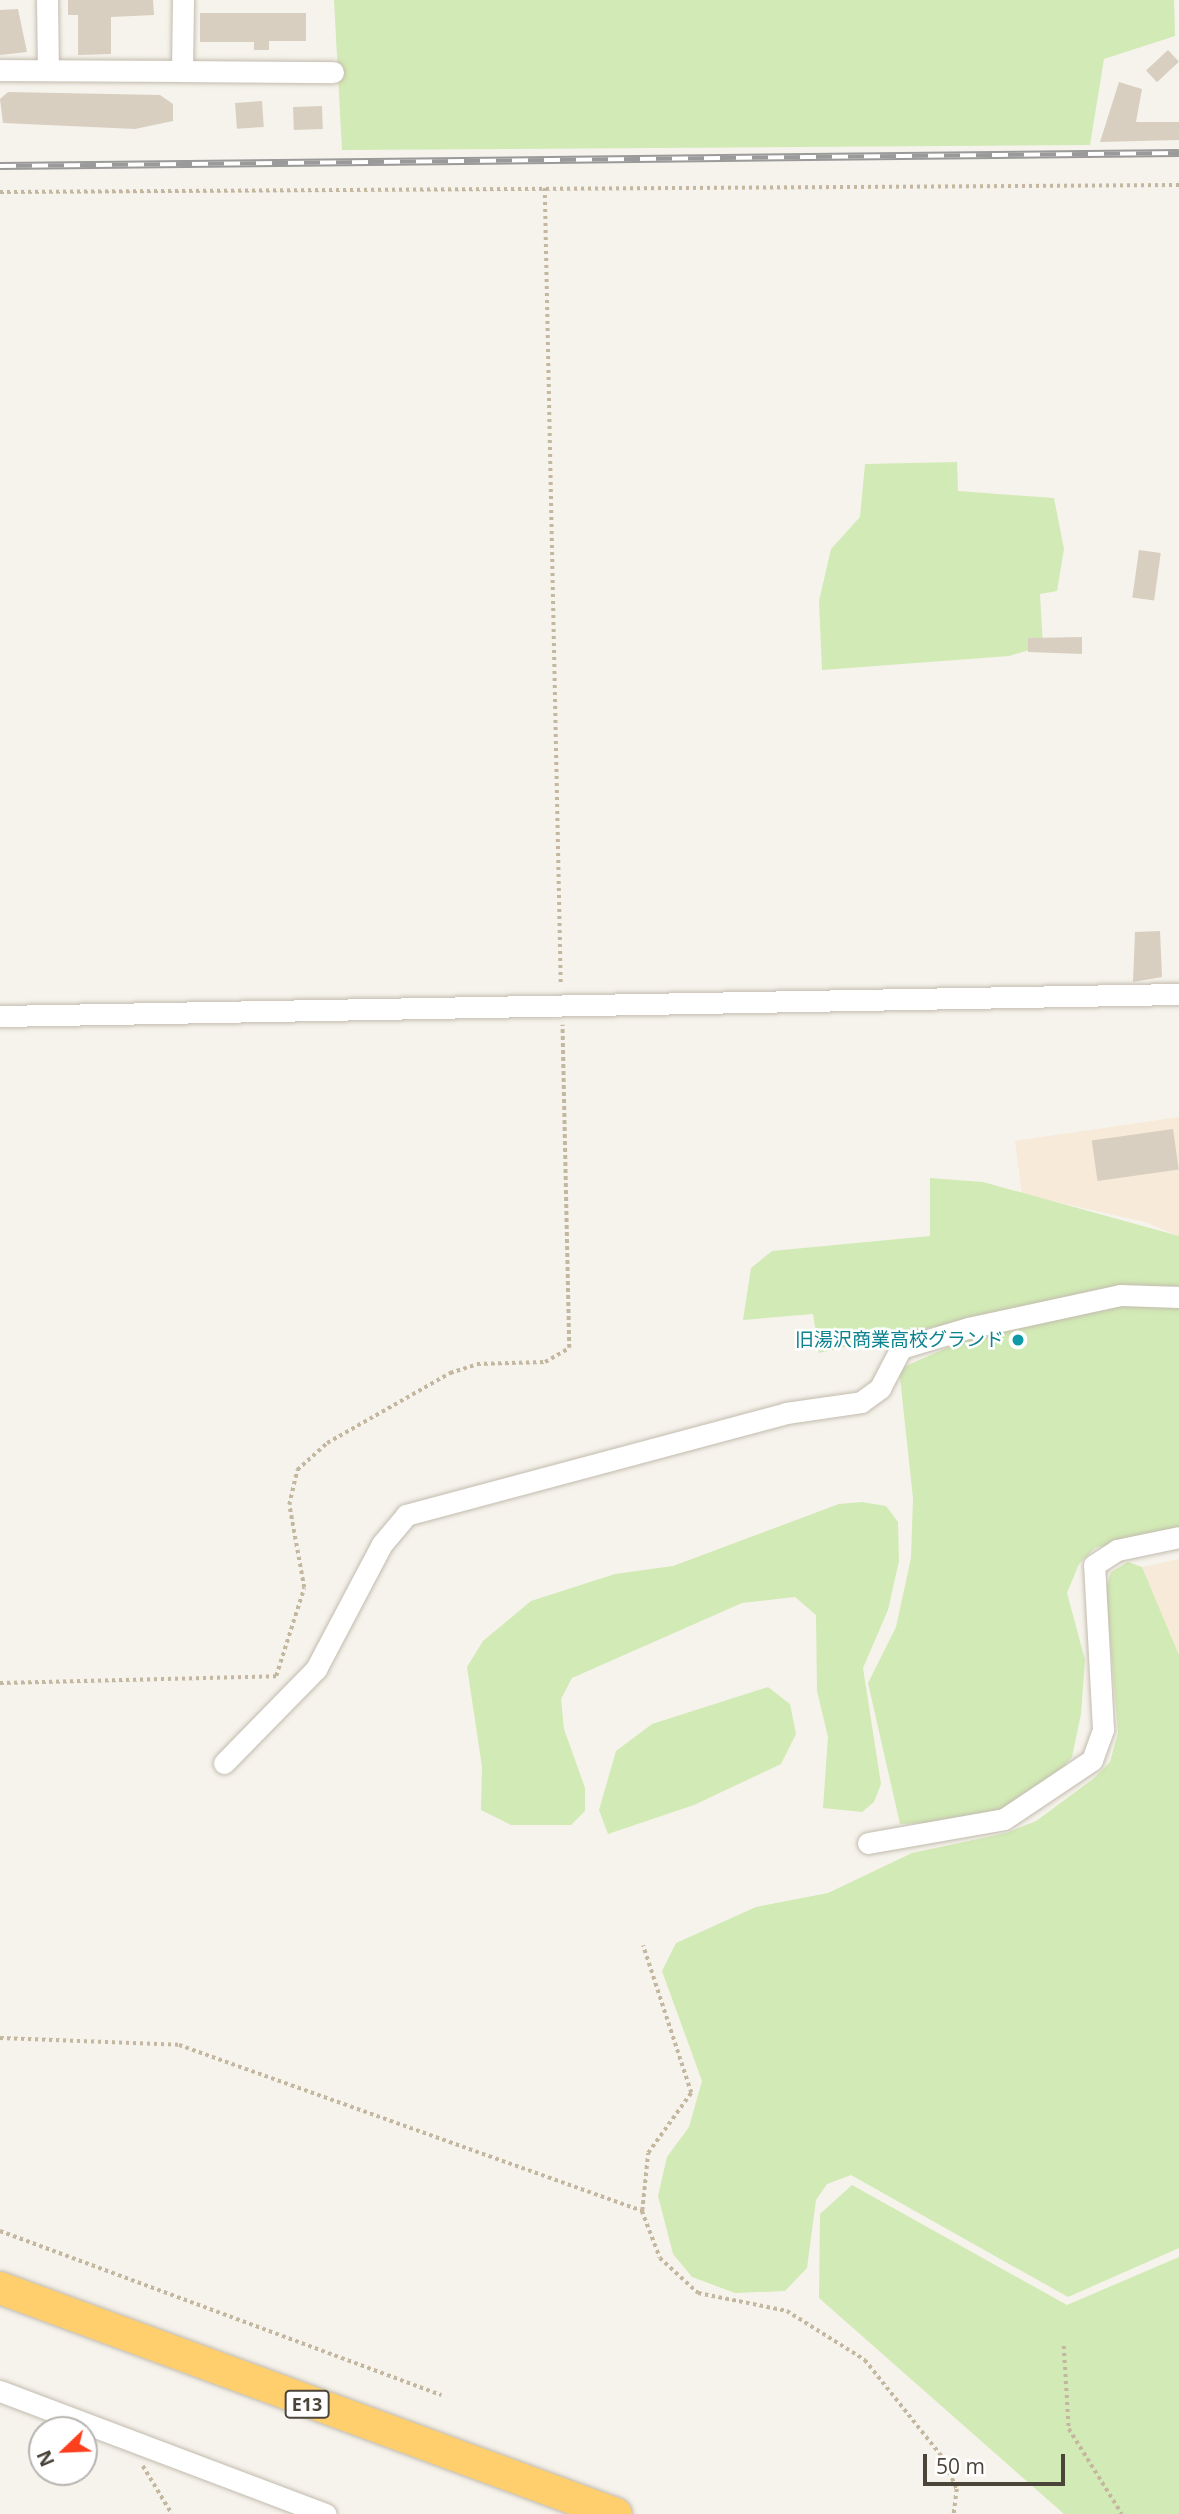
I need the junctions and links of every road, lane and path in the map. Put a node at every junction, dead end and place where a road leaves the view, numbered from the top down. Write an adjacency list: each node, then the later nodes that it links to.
1 (47, 0): 3 (street)
2 (183, 0): 5 (street)
3 (48, 69): 4 (street); 5 (street)
4 (0, 70)
5 (182, 71): 6 (street)
6 (332, 72)
7 (1179, 185): 8 (path)
8 (0, 192)
9 (1179, 994): 10 (street)
10 (0, 1016)
11 (1179, 1297): 13 (street)
12 (1179, 1537): 16 (street)
13 (311, 1675): 14 (path); 15 (street)
14 (0, 1683)
15 (224, 1763)
16 (869, 1843)
17 (643, 1946): 19 (path)
18 (0, 2038): 19 (path)
19 (642, 2211): 29 (path)
20 (0, 2231): 24 (path)
21 (0, 2288): 28 (highway, E13)
22 (1063, 2346): 30 (path)
23 (0, 2391): 25 (street)
24 (442, 2395)
25 (140, 2445): 26 (path); 27 (street)
26 (172, 2514)
27 (326, 2514)
28 (615, 2514)
29 (954, 2514)
30 (1122, 2514)

